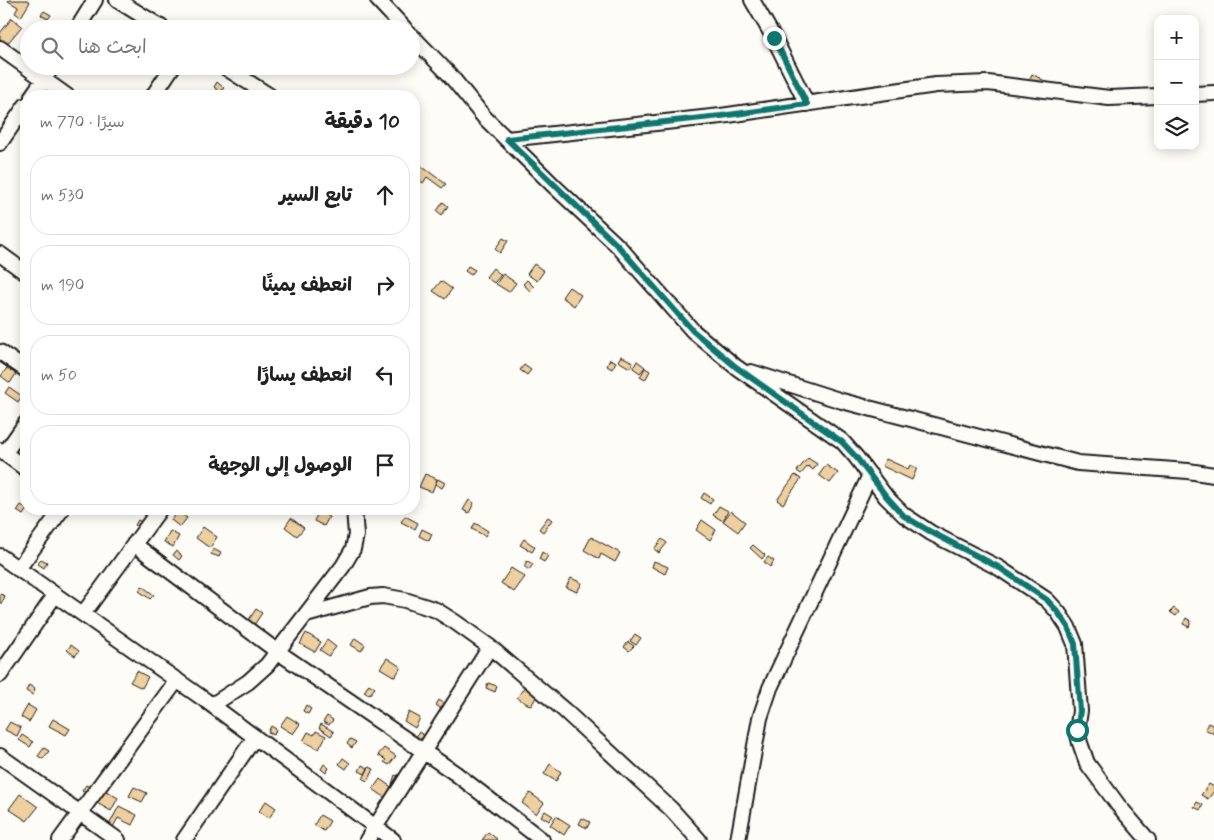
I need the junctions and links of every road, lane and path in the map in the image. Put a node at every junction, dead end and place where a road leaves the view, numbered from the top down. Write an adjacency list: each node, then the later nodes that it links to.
1 (95, 0): 5 (street)
2 (117, 0): 6 (street)
3 (378, 0): 7 (street)
4 (752, 0): 23 (street)
5 (83, 20)
6 (149, 20)
7 (397, 20)
8 (420, 44): 25 (street)
9 (0, 48): 10 (street)
10 (20, 63)
11 (37, 75): 15 (street)
12 (47, 75): 15 (street)
13 (167, 75): 18 (street)
14 (236, 75): 19 (street)
15 (44, 80): 16 (street); 17 (street)
16 (36, 90)
17 (58, 90)
18 (157, 90)
19 (257, 90)
20 (1214, 93): 21 (street)
21 (1199, 94)
22 (1154, 96): 23 (street)
23 (807, 104): 25 (street)
24 (20, 114): 26 (street)
25 (507, 139): 31 (street)
26 (0, 143)
27 (0, 254): 28 (street)
28 (20, 268)
29 (0, 352): 30 (street)
30 (20, 366)
31 (736, 367): 35 (street); 36 (street)
32 (20, 430): 33 (street)
33 (2, 452): 34 (street)
34 (20, 465)
35 (870, 475): 63 (street); 64 (street)
36 (1214, 475)
37 (58, 515): 42 (street)
38 (156, 515): 40 (street)
39 (354, 515): 45 (street)
40 (134, 544): 44 (street); 47 (street)
41 (0, 556): 42 (street)
42 (18, 569): 43 (street)
43 (55, 595): 44 (street); 48 (street)
44 (84, 614): 49 (street)
45 (306, 615): 46 (street); 47 (street)
46 (490, 647): 52 (street); 62 (street)
47 (278, 652): 50 (street); 52 (street)
48 (0, 675)
49 (177, 680): 50 (street); 54 (street)
50 (212, 705): 51 (street)
51 (255, 737): 55 (street); 58 (street)
52 (423, 752): 55 (street); 61 (street)
53 (0, 756): 54 (street)
54 (80, 813): 56 (street); 57 (street)
55 (376, 827): 59 (street); 60 (street)
56 (60, 840)
57 (118, 840)
58 (184, 840)
59 (367, 840)
60 (393, 840)
61 (542, 840)
62 (699, 840)
63 (738, 840)
64 (1148, 840)

